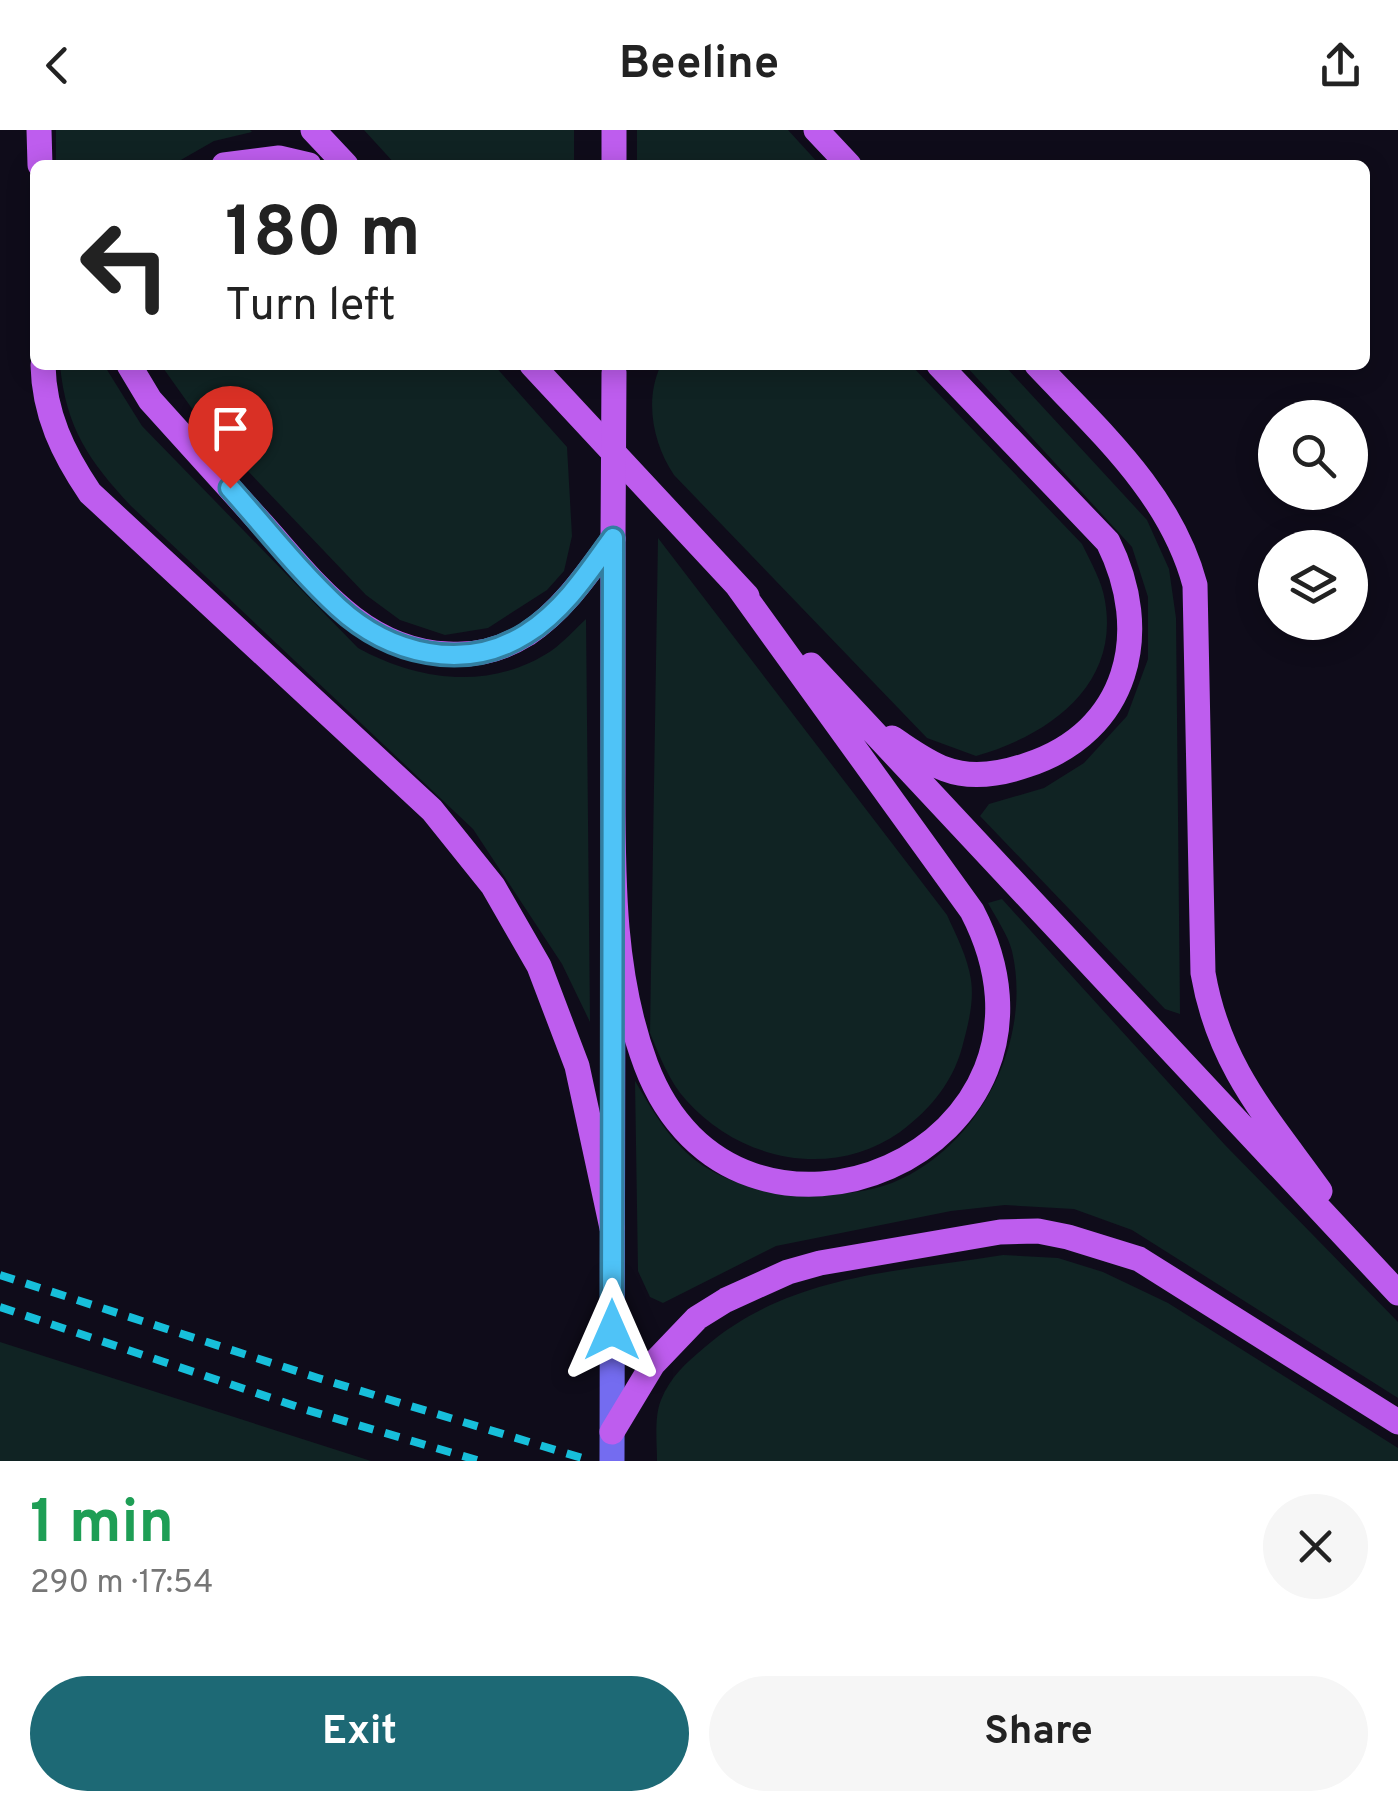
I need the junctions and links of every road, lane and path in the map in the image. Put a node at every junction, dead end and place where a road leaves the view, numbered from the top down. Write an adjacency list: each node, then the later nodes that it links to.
1 (40, 130): 6 (main road)
2 (313, 130): 7 (main road)
3 (332, 130): 8 (main road)
4 (614, 130): 9 (main road)
5 (816, 130): 10 (main road)
6 (40, 160)
7 (341, 160)
8 (353, 160)
9 (614, 160)
10 (843, 160)
11 (44, 370): 21 (main road)
12 (132, 370): 17 (main road)
13 (537, 370): 18 (main road)
14 (616, 370): 17 (main road, bridge)
15 (944, 370): 19 (main road)
16 (1042, 370): 22 (main road)
17 (613, 538): 20 (main road)
18 (736, 584): 19 (main road); 20 (main road)
19 (842, 698): 22 (main road)
20 (613, 902): 21 (main road)
21 (612, 1228): 24 (main road)
22 (1393, 1288)
23 (1398, 1422): 24 (main road)
24 (612, 1432): 25 (main road)
25 (612, 1461)

